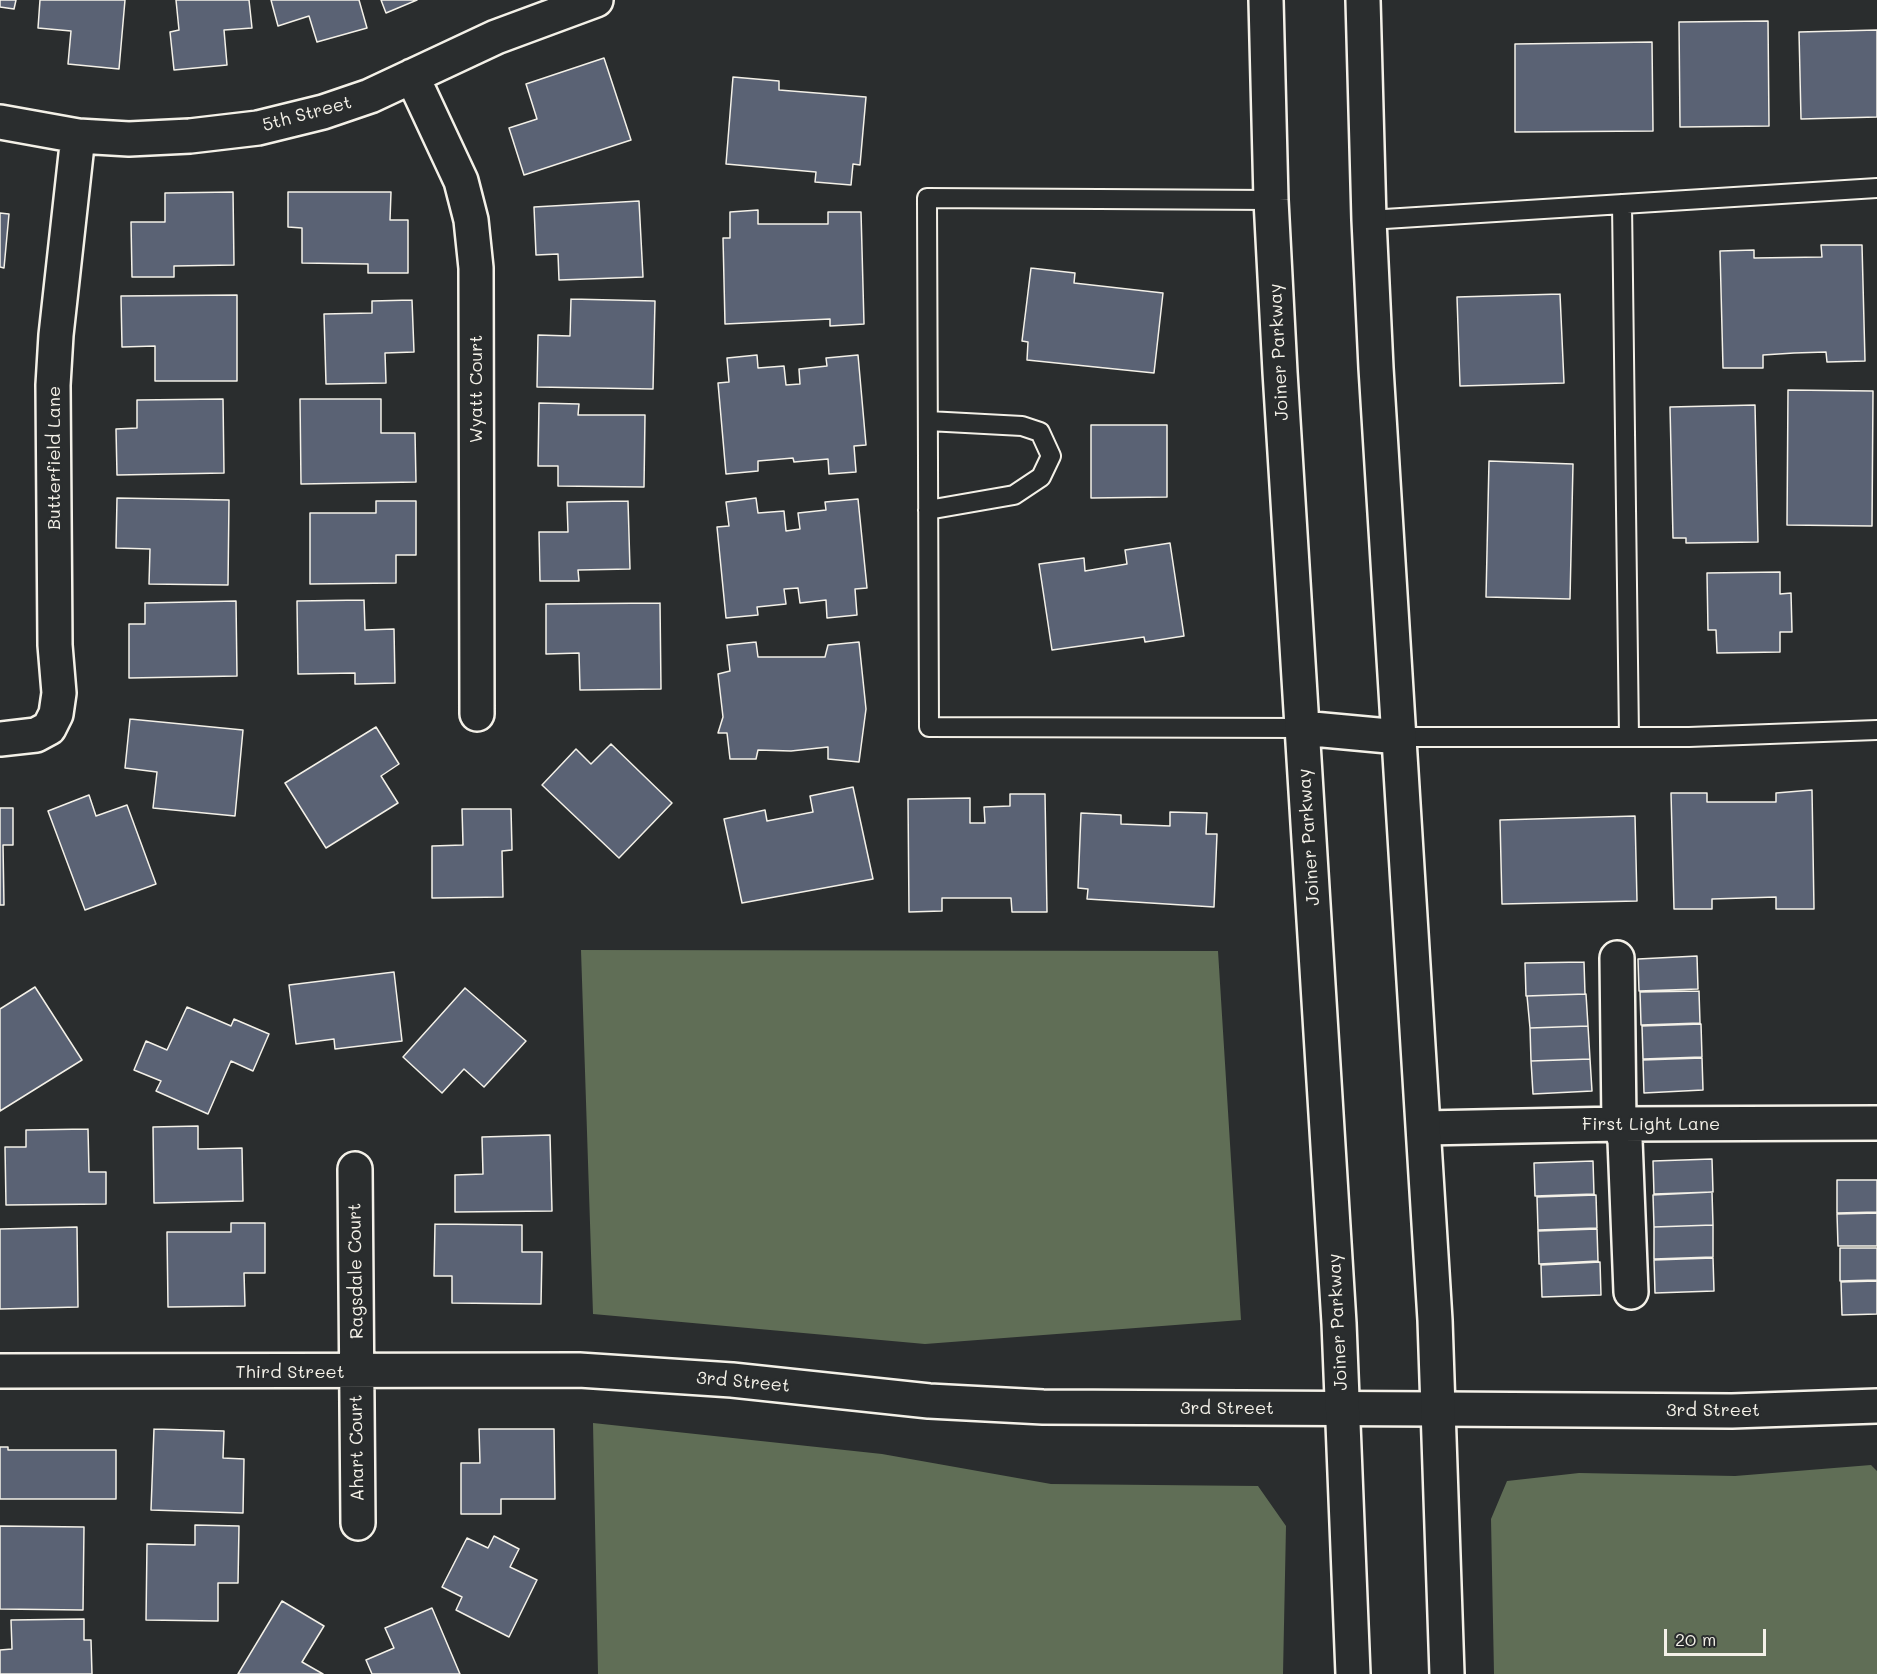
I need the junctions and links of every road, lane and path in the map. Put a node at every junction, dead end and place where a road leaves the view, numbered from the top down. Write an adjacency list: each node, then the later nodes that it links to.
1 (596, 0): 4 (street, 5th Street)
2 (1266, 0): 8 (street, Joiner Parkway)
3 (1363, 0): 10 (street)
4 (412, 76): 6 (street, 5th Street); 13 (street, Wyatt Court)
5 (0, 122): 6 (street, 5th Street)
6 (78, 136): 18 (street, Butterfield Lane)
7 (1877, 188): 9 (lane)
8 (1271, 200): 11 (lane); 14 (street, Joiner Parkway)
9 (1622, 204): 10 (lane); 17 (lane)
10 (1368, 220): 16 (street)
11 (928, 421): 12 (lane); 12 (lane)
12 (928, 510): 14 (lane)
13 (477, 714)
14 (1302, 729): 16 (street); 29 (street, Joiner Parkway)
15 (1877, 730): 17 (lane)
16 (1399, 737): 17 (lane); 22 (street)
17 (1629, 737)
18 (0, 739)
19 (1617, 958): 20 (street)
20 (1619, 1124): 21 (street, First Light Lane); 22 (street, First Light Lane); 24 (street)
21 (1877, 1124)
22 (1425, 1128): 30 (street)
23 (355, 1169): 27 (street, Ragsdale Court)
24 (1631, 1292)
25 (579, 1370): 27 (street, Third Street); 29 (street, 3rd Street)
26 (0, 1371): 27 (street, Third Street)
27 (357, 1372): 31 (street, Ahart Court)
28 (1877, 1406): 30 (street, 3rd Street)
29 (1343, 1408): 30 (street, 3rd Street); 32 (street, Joiner Parkway)
30 (1438, 1409): 33 (street)
31 (358, 1523)
32 (1353, 1674)
33 (1447, 1674)

